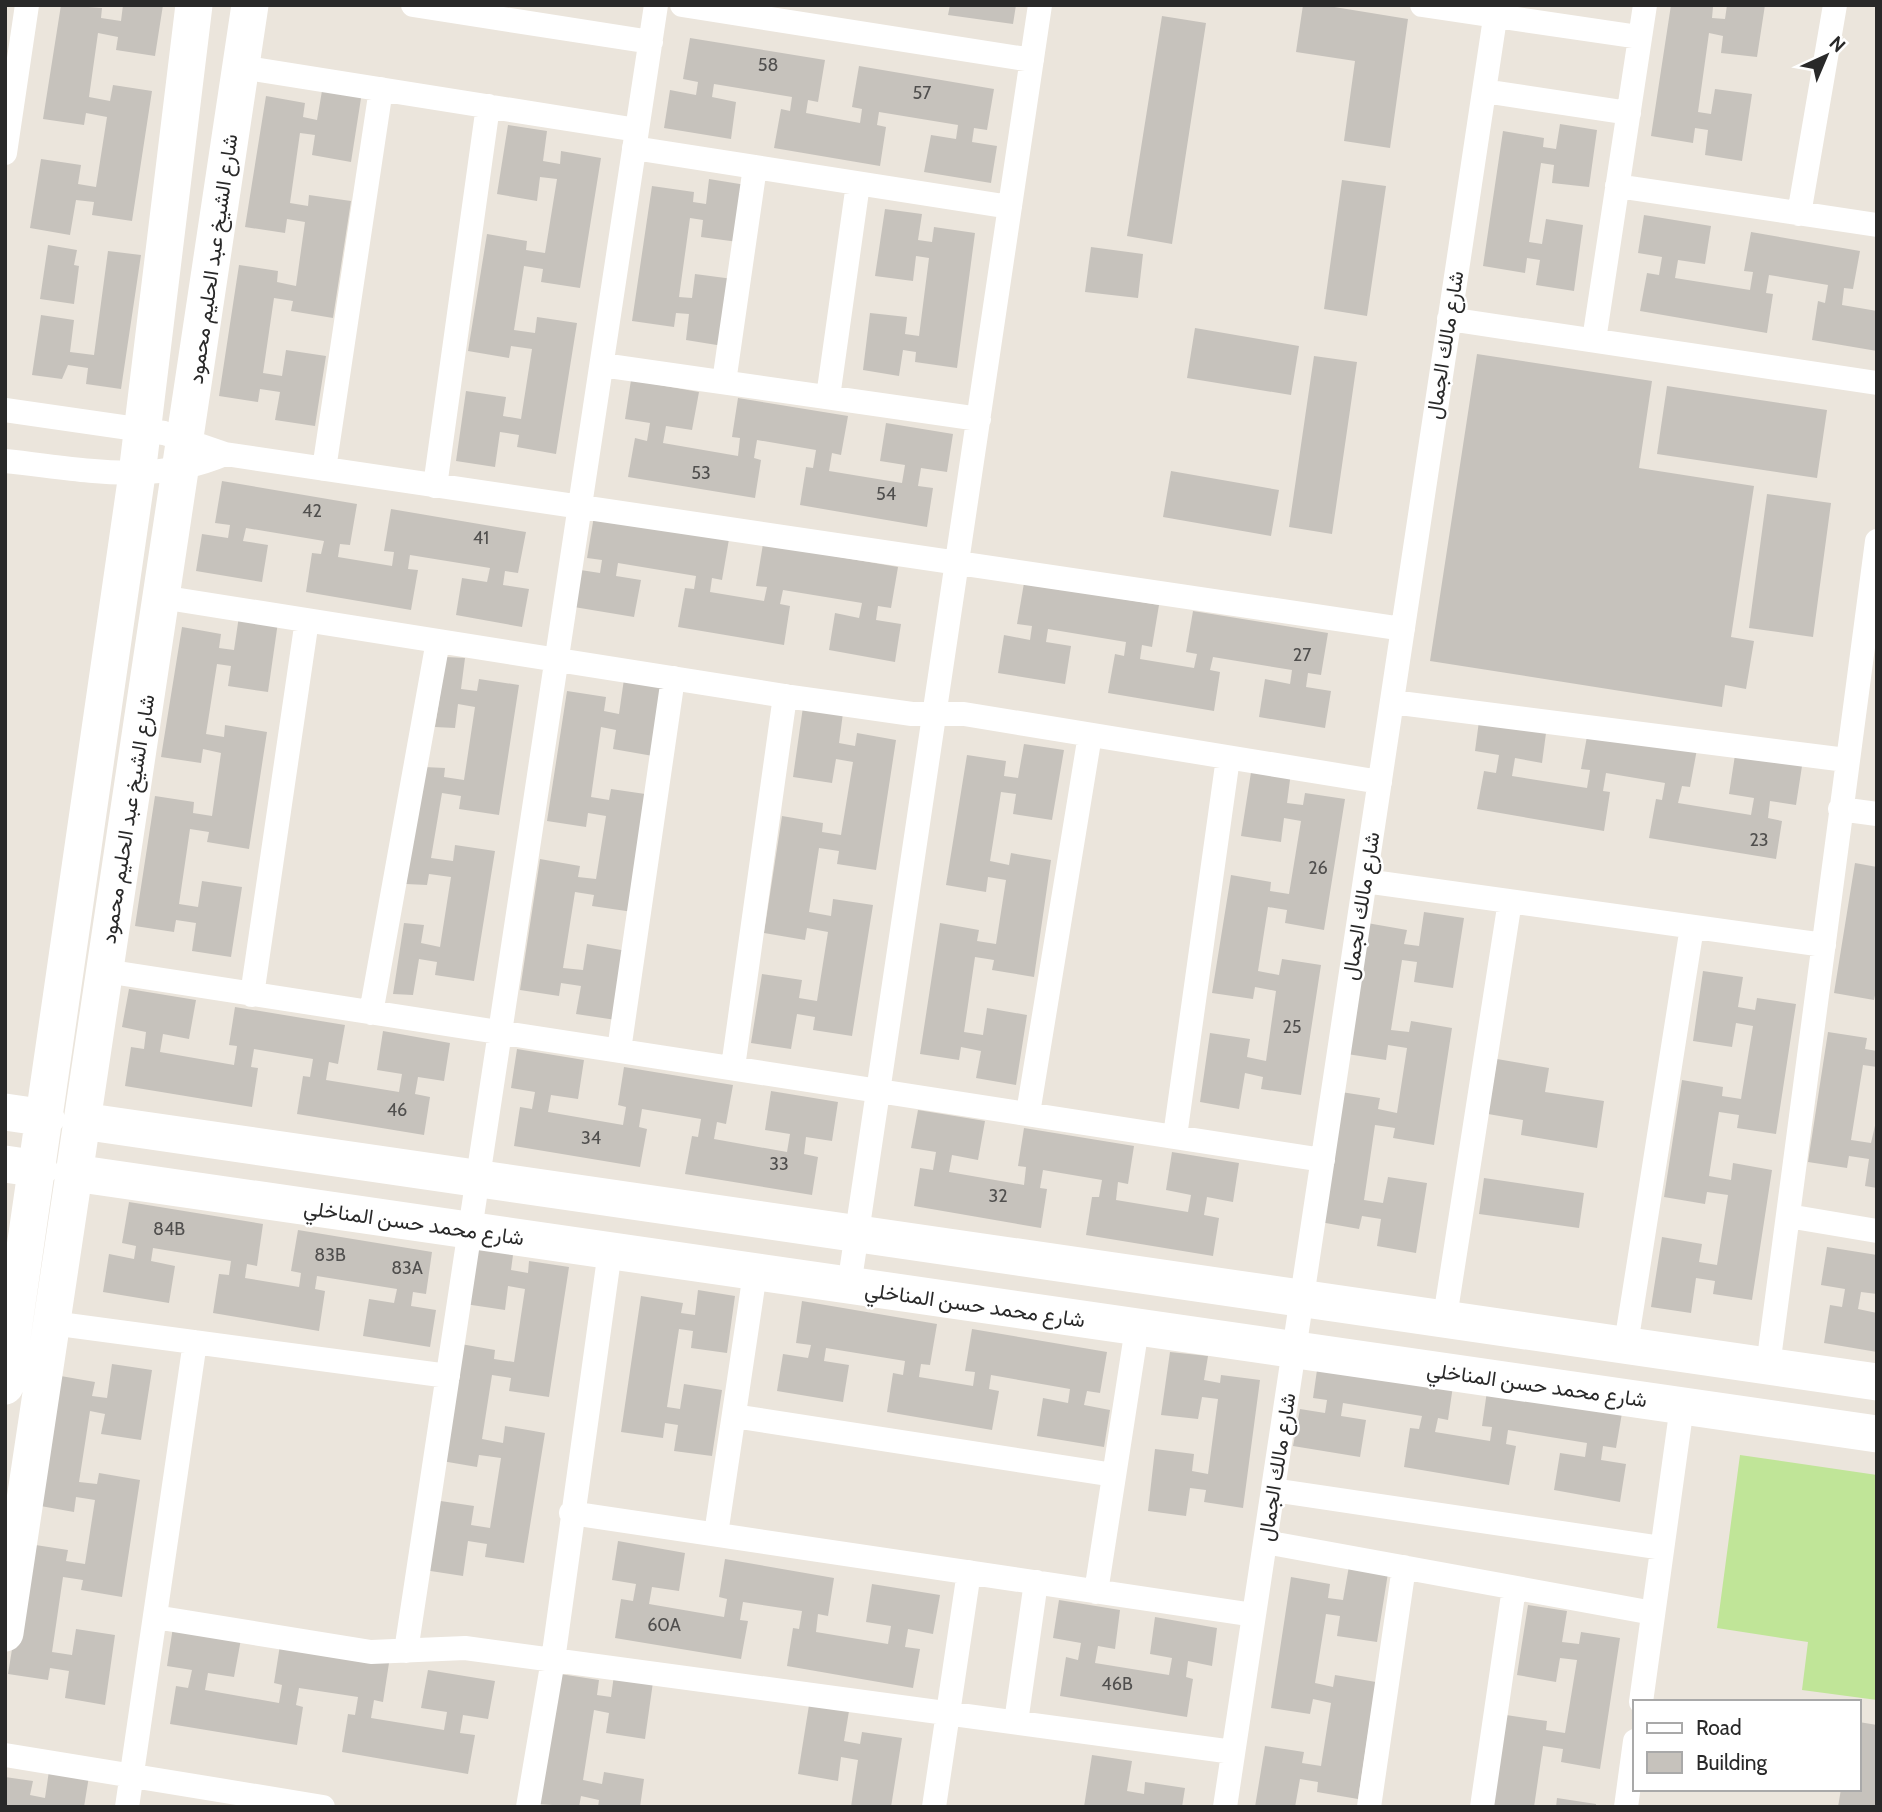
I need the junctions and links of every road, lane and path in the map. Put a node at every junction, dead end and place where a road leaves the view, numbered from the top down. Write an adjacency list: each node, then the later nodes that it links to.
1 (26, 5): 21 (street)
2 (194, 5): 36 (street, شارع الشيخ عبد الحليم محمود)
3 (250, 5): 15 (street, شارع الشيخ عبد الحليم محمود)
4 (413, 5): 13 (street)
5 (656, 5): 13 (street)
6 (682, 5): 14 (street)
7 (1040, 5): 14 (street)
8 (1422, 5): 11 (street)
9 (1645, 5): 12 (street)
10 (1835, 5): 26 (street)
11 (1496, 11): 12 (street); 17 (street, شارع مالك الجمال)
12 (1639, 37): 19 (street)
13 (650, 42): 20 (street)
14 (1032, 60): 25 (street)
15 (241, 67): 16 (street); 37 (street, شارع الشيخ عبد الحليم محمود)
16 (381, 89): 18 (street); 39 (street)
17 (1484, 91): 19 (street); 28 (street, شارع مالك الجمال)
18 (488, 106): 20 (street); 41 (street)
19 (1629, 113): 24 (street)
20 (636, 139): 22 (street); 30 (street)
21 (5, 153)
22 (755, 167): 23 (street); 31 (street)
23 (858, 184): 25 (street); 33 (street)
24 (1617, 186): 26 (street); 29 (street)
25 (1010, 207): 35 (street)
26 (1799, 214): 27 (street)
27 (1877, 225)
28 (1450, 319): 29 (street); 47 (street, شارع مالك الجمال)
29 (1594, 340): 32 (street)
30 (602, 365): 31 (street); 42 (street)
31 (724, 382): 33 (street)
32 (1877, 383)
33 (828, 397): 35 (street)
34 (5, 410): 36 (street)
35 (978, 419): 44 (street)
36 (143, 430): 37 (street); 40 (street, شارع الشيخ عبد الحليم محمود)
37 (183, 455): 39 (street); 40 (street); 45 (street, شارع الشيخ عبد الحليم محمود)
38 (5, 461): 40 (street)
39 (324, 469): 41 (street)
40 (137, 474): 73 (street, شارع الشيخ عبد الحليم محمود)
41 (435, 486): 42 (street)
42 (580, 507): 44 (street); 49 (street)
43 (1877, 541): 56 (street)
44 (957, 563): 47 (street); 53 (street)
45 (161, 597): 46 (street); 64 (street, شارع الشيخ عبد الحليم محمود)
46 (307, 620): 48 (street); 65 (street)
47 (1402, 629): 52 (street, شارع مالك الجمال)
48 (438, 641): 49 (street); 66 (street)
49 (557, 660): 50 (street); 67 (street)
50 (673, 678): 51 (street); 68 (street)
51 (785, 696): 53 (street); 69 (street)
52 (1392, 702): 56 (street); 57 (street, شارع مالك الجمال)
53 (934, 715): 54 (street); 70 (street)
54 (1090, 735): 55 (street); 72 (street)
55 (1228, 758): 57 (street); 75 (street)
56 (1846, 760): 58 (street)
57 (1380, 782): 60 (street, شارع مالك الجمال)
58 (1840, 809): 59 (street); 63 (street)
59 (1877, 814)
60 (1365, 881): 61 (street); 76 (street, شارع مالك الجمال)
61 (1510, 901): 62 (street); 88 (street)
62 (1692, 926): 63 (street); 93 (street)
63 (1824, 945): 80 (street)
64 (105, 971): 65 (street); 74 (street, شارع الشيخ عبد الحليم محمود)
65 (252, 995): 66 (street)
66 (371, 1013): 67 (street)
67 (500, 1032): 68 (street); 79 (street)
68 (619, 1050): 69 (street)
69 (733, 1067): 70 (street)
70 (878, 1089): 72 (street); 83 (street)
71 (5, 1112): 73 (street)
72 (1028, 1113): 75 (street)
73 (46, 1118): 77 (street, شارع الشيخ عبد الحليم محمود)
74 (82, 1121): 78 (street, شارع الشيخ عبد الحليم محمود); 79 (street)
75 (1175, 1136): 76 (street)
76 (1323, 1160): 87 (street, شارع مالك الجمال)
77 (22, 1167): 91 (street, شارع الشيخ عبد الحليم محمود)
78 (74, 1173): 81 (street, شارع محمد حسن المناخلي); 89 (street, شارع الشيخ عبد الحليم محمود)
79 (478, 1178): 81 (street); 83 (street)
80 (1788, 1216): 82 (street); 95 (street)
81 (470, 1231): 84 (street, شارع محمد حسن المناخلي); 96 (street)
82 (1877, 1231)
83 (857, 1233): 86 (street); 87 (street)
84 (610, 1251): 85 (street, شارع محمد حسن المناخلي); 104 (street)
85 (755, 1273): 86 (street, شارع محمد حسن المناخلي); 100 (street)
86 (849, 1286): 90 (street, شارع محمد حسن المناخلي)
87 (1302, 1297): 88 (street); 94 (street, شارع مالك الجمال)
88 (1445, 1317): 93 (street)
89 (52, 1323): 92 (street); 116 (street, شارع الشيخ عبد الحليم محمود)
90 (1137, 1328): 94 (street, شارع محمد حسن المناخلي); 102 (street)
91 (10, 1333): 98 (street, شارع الشيخ عبد الحليم محمود)
92 (195, 1342): 96 (street); 115 (street)
93 (1626, 1344): 95 (street)
94 (1294, 1350): 99 (street, شارع محمد حسن المناخلي); 103 (street, شارع مالك الجمال)
95 (1768, 1366): 97 (street)
96 (448, 1376): 117 (street)
97 (1877, 1382)
98 (5, 1386)
99 (1682, 1406): 101 (street, شارع محمد حسن المناخلي); 107 (street)
100 (734, 1416): 102 (street); 105 (street)
101 (1877, 1434)
102 (1114, 1475): 112 (street)
103 (1273, 1490): 106 (street, شارع مالك الجمال); 107 (street)
104 (571, 1513): 105 (street); 118 (street)
105 (716, 1534): 109 (street)
106 (1265, 1542): 108 (street); 114 (street, شارع مالك الجمال)
107 (1662, 1548): 113 (street)
108 (1404, 1567): 111 (street); 131 (street)
109 (969, 1572): 110 (street); 120 (street)
110 (1036, 1583): 112 (street); 121 (street)
111 (1514, 1588): 113 (street); 132 (street)
112 (1096, 1592): 114 (street)
113 (1653, 1613): 119 (street)
114 (1254, 1615): 122 (street, شارع مالك الجمال)
115 (155, 1617): 117 (street); 125 (street)
116 (5, 1633)
117 (406, 1651): 118 (street)
118 (553, 1660): 120 (street); 128 (street)
119 (1641, 1700)
120 (948, 1713): 121 (street); 129 (street)
121 (1016, 1722): 122 (street)
122 (1233, 1752): 130 (street, شارع مالك الجمال)
123 (5, 1755): 125 (street)
124 (1633, 1756): 133 (street)
125 (132, 1776): 126 (street); 127 (street)
126 (127, 1807)
127 (323, 1807)
128 (528, 1807)
129 (933, 1807)
130 (1225, 1807)
131 (1369, 1807)
132 (1482, 1807)
133 (1626, 1807)

